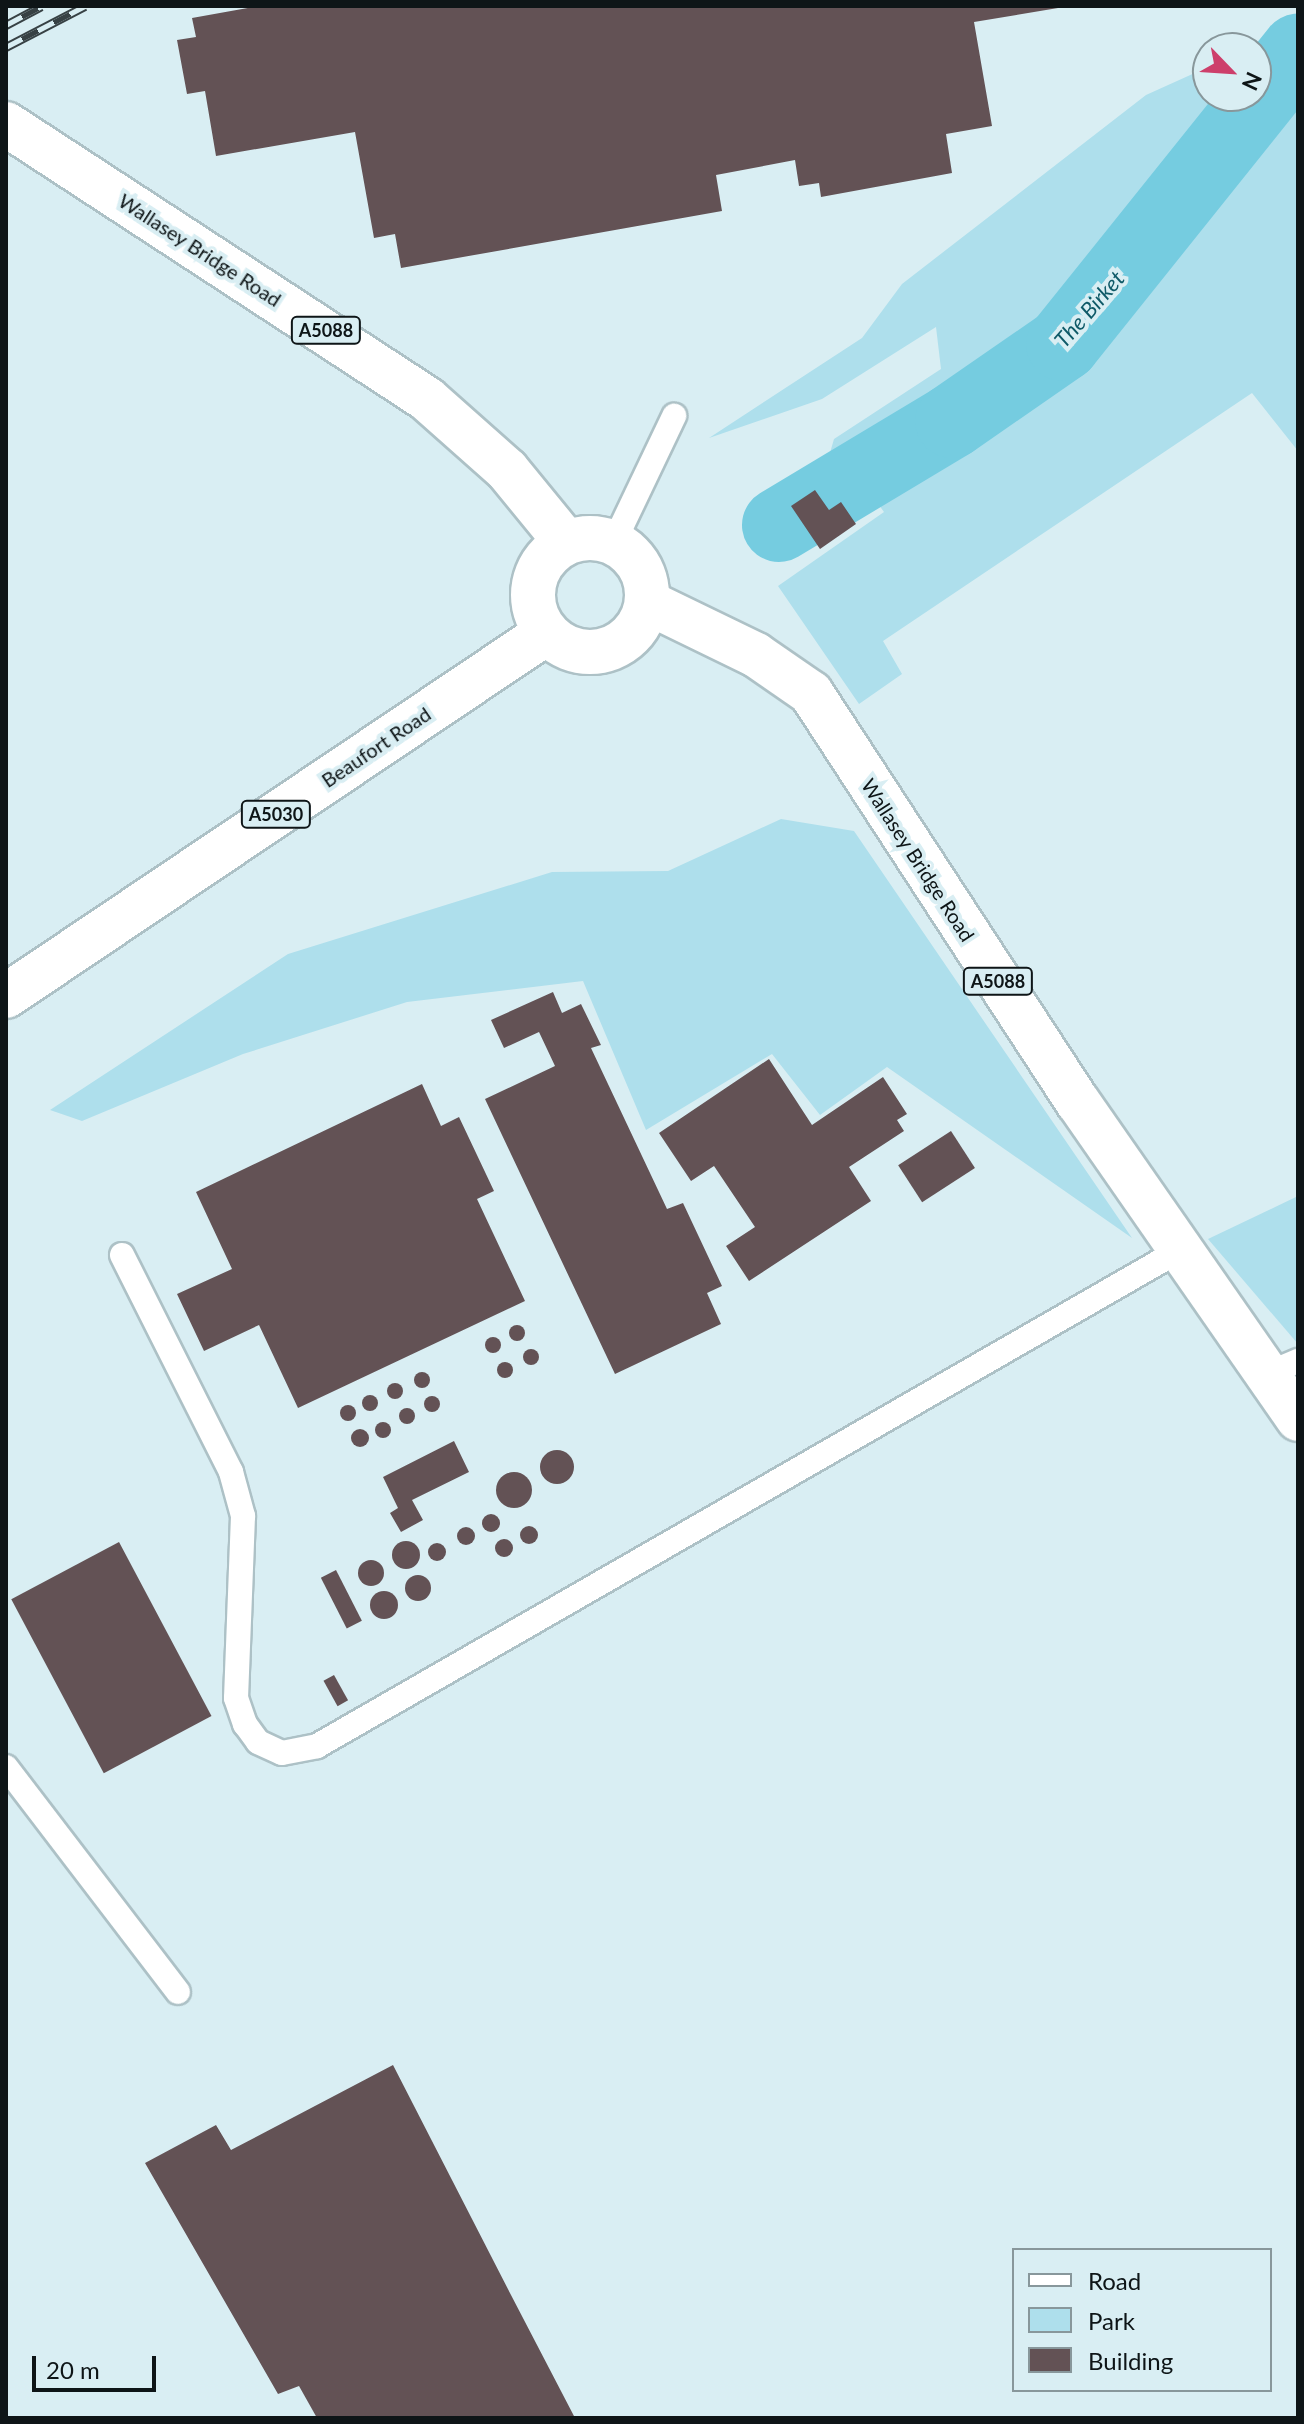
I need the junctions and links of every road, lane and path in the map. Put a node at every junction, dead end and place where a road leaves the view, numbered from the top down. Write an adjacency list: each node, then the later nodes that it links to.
1 (6, 124): 3 (main road, Wallasey Bridge Road / A5088)
2 (674, 416): 4 (lane)
3 (566, 542): 4 (main road); 6 (main road)
4 (614, 542): 5 (main road)
5 (647, 602): 6 (main road); 8 (main road, Wallasey Bridge Road / A5088)
6 (546, 633): 7 (main road, Beaufort Road / A5030)
7 (6, 996)
8 (1180, 1250): 9 (lane); 10 (main road, Wallasey Bridge Road / A5088)
9 (122, 1255)
10 (1282, 1367): 11 (main road, Wallasey Bridge Road / A5088)
11 (1298, 1419)
12 (6, 1767): 13 (lane)
13 (178, 1992)

